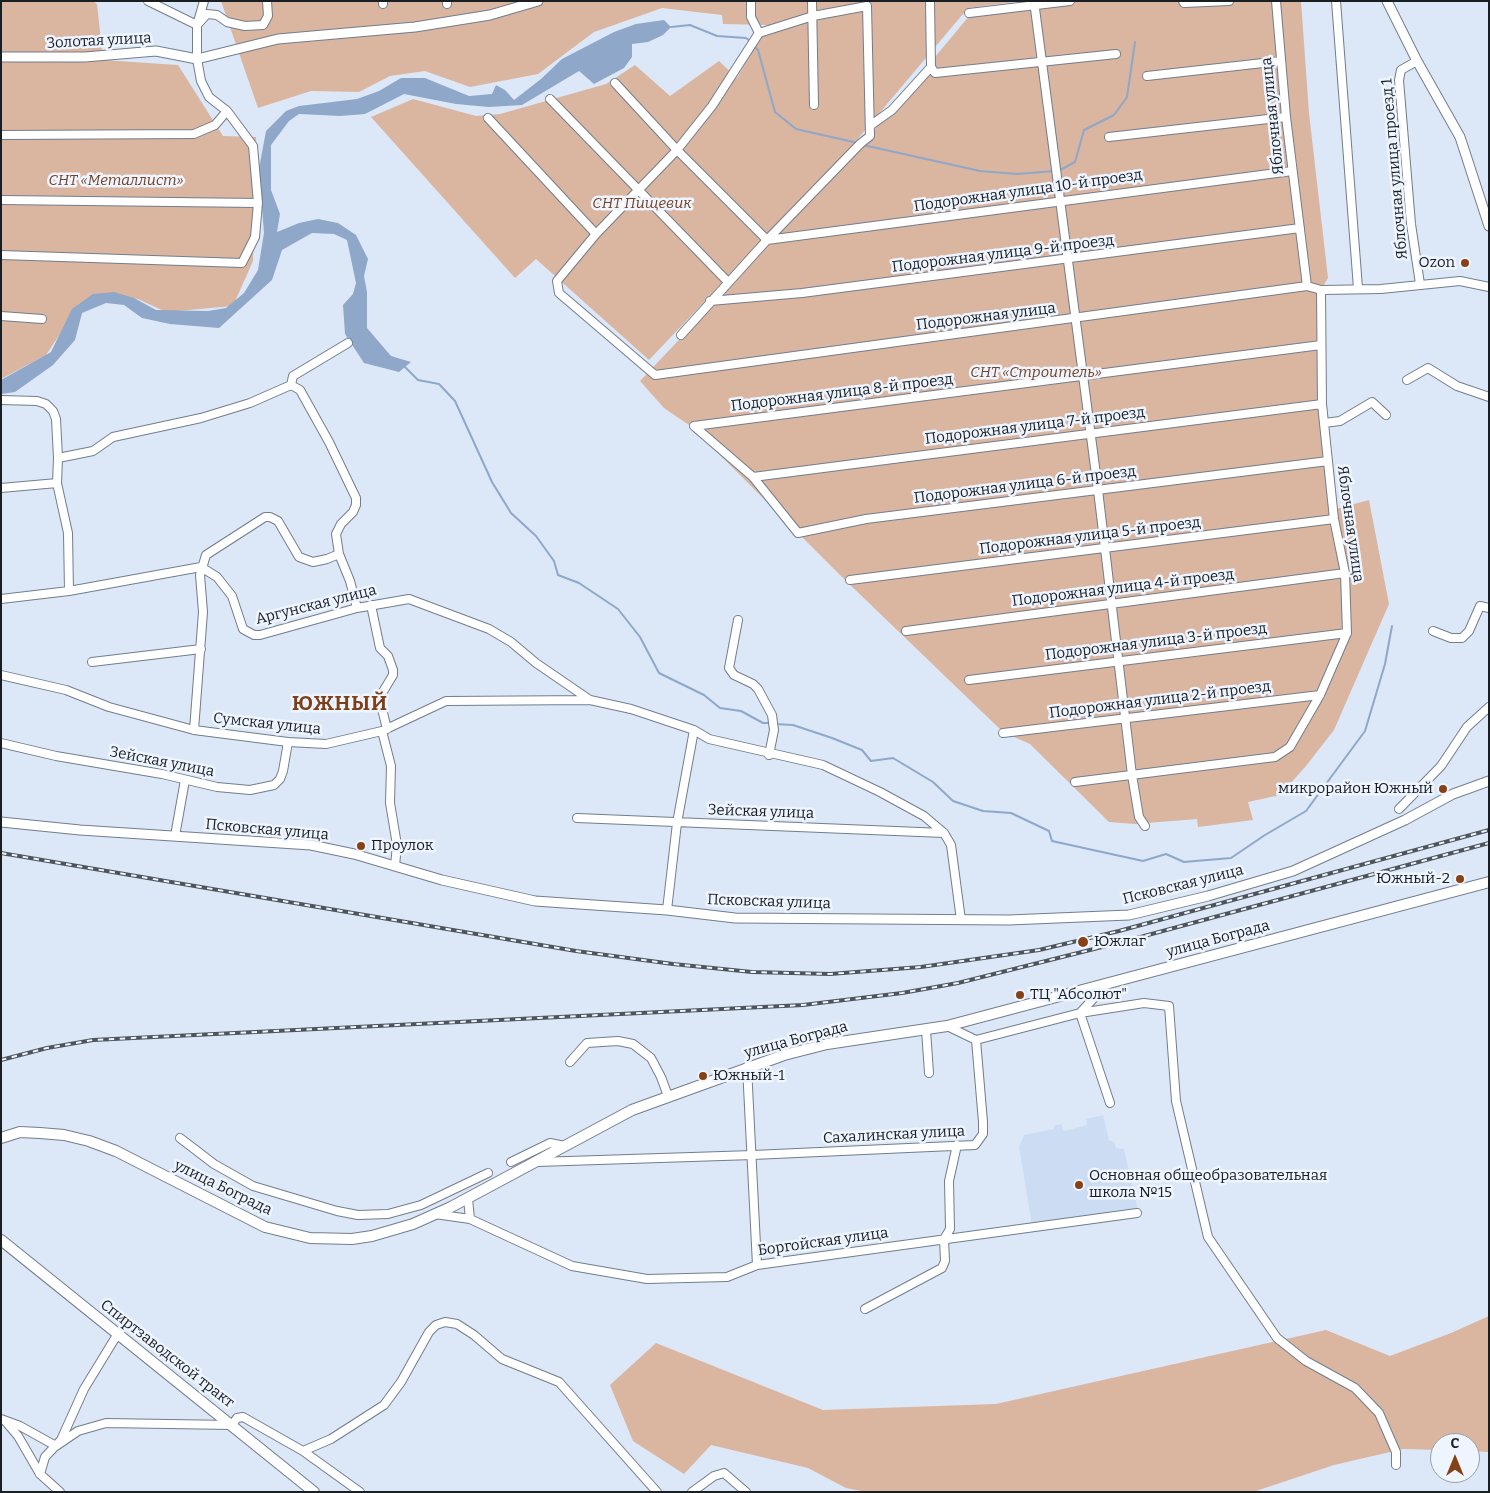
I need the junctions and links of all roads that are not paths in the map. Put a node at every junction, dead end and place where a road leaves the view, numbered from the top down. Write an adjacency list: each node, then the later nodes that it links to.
1 (148, 1): 18 (street)
2 (204, 1): 18 (street)
3 (267, 1): 18 (street)
4 (538, 1): 22 (street)
5 (751, 1): 19 (street)
6 (812, 1): 17 (street)
7 (930, 1): 26 (street)
8 (1070, 1): 14 (street)
9 (1183, 1): 10 (street)
10 (1229, 1)
11 (1276, 1): 24 (street, Яблочная улица)
12 (1336, 1): 53 (street)
13 (1387, 1): 25 (street)
14 (1034, 3): 16 (street); 23 (street)
15 (867, 4): 17 (street); 34 (street)
16 (969, 13)
17 (813, 16): 19 (street); 30 (street)
18 (198, 25): 22 (street)
19 (759, 33): 37 (street)
20 (1116, 54): 23 (street)
21 (1, 58): 22 (street, Золотая улица)
22 (197, 59): 31 (street)
23 (1042, 61): 26 (street); 41 (street)
24 (1281, 61): 27 (street); 32 (street, Яблочная улица)
25 (1417, 61): 43 (street); 50 (street, Яблочная улица проезд 1)
26 (931, 67): 34 (street)
27 (1147, 76)
28 (615, 83): 37 (street)
29 (550, 99): 39 (street)
30 (814, 105)
31 (227, 111): 35 (street); 42 (street)
32 (1286, 117): 36 (street); 38 (street, Яблочная улица)
33 (488, 118): 45 (street)
34 (871, 125): 46 (street)
35 (1, 135)
36 (1109, 137)
37 (677, 150): 39 (street); 46 (street)
38 (1292, 170): 41 (street, Подорожная улица 10-й проезд); 44 (street, Яблочная улица)
39 (639, 191): 45 (street); 49 (street)
40 (1, 200): 42 (street)
41 (1061, 201): 46 (street, Подорожная улица 10-й проезд); 48 (street)
42 (258, 203): 47 (street)
43 (1489, 226)
44 (1300, 228): 48 (street, Подорожная улица 9-й проезд); 51 (street, Яблочная улица)
45 (596, 234): 58 (street, Подорожная улица)
46 (767, 240): 49 (street)
47 (1, 255)
48 (1069, 260): 55 (street, Подорожная улица 9-й проезд); 58 (street)
49 (728, 282): 55 (street)
50 (1420, 284): 52 (street, Подорожная улица); 53 (street, Подорожная улица)
51 (1307, 286): 54 (street, Подорожная улица); 58 (street, Подорожная улица)
52 (1489, 287)
53 (1358, 288): 54 (street, Подорожная улица)
54 (1321, 290): 61 (street, Яблочная улица)
55 (710, 301): 59 (street)
56 (1, 316): 57 (street)
57 (42, 319)
58 (1075, 319): 62 (street)
59 (681, 336)
60 (348, 343): 64 (street)
61 (1321, 345): 62 (street, Подорожная улица 8-й проезд); 67 (street, Яблочная улица)
62 (1082, 377): 70 (street); 73 (street, Подорожная улица 8-й проезд)
63 (1407, 380): 65 (street)
64 (291, 385): 71 (street); 79 (street)
65 (1489, 397)
66 (1, 400): 71 (street)
67 (1322, 404): 69 (street, Яблочная улица); 70 (street, Подорожная улица 7-й проезд)
68 (1386, 415): 69 (street)
69 (1324, 423): 72 (street, Яблочная улица)
70 (1090, 434): 73 (street, Подорожная улица 7-й проезд); 76 (street)
71 (58, 458): 74 (street)
72 (1328, 461): 76 (street, Подорожная улица 6-й проезд); 77 (street, Яблочная улица)
73 (753, 478): 76 (street, Подорожная улица 6-й проезд)
74 (57, 483): 75 (street); 83 (street)
75 (1, 488)
76 (1098, 490): 78 (street)
77 (1334, 519): 78 (street, Подорожная улица 5-й проезд); 81 (street, Яблочная улица)
78 (1104, 548): 82 (street, Подорожная улица 5-й проезд); 85 (street)
79 (339, 554): 80 (street); 87 (street)
80 (201, 567): 83 (street); 87 (street, Аргунская улица); 93 (street)
81 (1345, 573): 85 (street, Подорожная улица 4-й проезд); 92 (street, Яблочная улица)
82 (850, 580)
83 (70, 590): 84 (street)
84 (1, 599)
85 (1110, 604): 90 (street, Подорожная улица 4-й проезд); 94 (street)
86 (371, 605): 87 (street, Аргунская улица); 99 (street, Аргунская улица); 103 (street)
87 (357, 608)
88 (1489, 608): 91 (street)
89 (738, 620): 108 (street)
90 (906, 631)
91 (1433, 631)
92 (1347, 633): 94 (street, Подорожная улица 3-й проезд); 98 (street, Яблочная улица)
93 (201, 650): 95 (street); 102 (street)
94 (1118, 660): 97 (street, Подорожная улица 3-й проезд); 101 (street)
95 (92, 662)
96 (1, 675): 102 (street, Сумская улица)
97 (969, 680)
98 (1320, 694): 101 (street, Подорожная улица 2-й проезд); 109 (street, Яблочная улица)
99 (590, 700): 103 (street, Сумская улица); 104 (street)
100 (1489, 707): 113 (street)
101 (1126, 718): 105 (street, Подорожная улица 2-й проезд); 109 (street)
102 (194, 730): 106 (street, Сумская улица)
103 (384, 730): 106 (street, Сумская улица); 120 (street)
104 (694, 730): 108 (street); 116 (street)
105 (1003, 733)
106 (288, 742): 110 (street, Зейская улица)
107 (1, 743): 110 (street, Зейская улица)
108 (769, 755): 118 (street)
109 (1132, 775): 112 (street); 117 (street)
110 (185, 780): 119 (street)
111 (1489, 781): 123 (street, Псковская улица)
112 (1075, 782)
113 (1399, 808)
114 (577, 818): 116 (street, Зейская улица)
115 (1, 822): 119 (street, Псковская улица)
116 (677, 823): 118 (street, Зейская улица); 122 (street)
117 (1145, 826)
118 (944, 833): 123 (street)
119 (175, 836): 120 (street, Псковская улица)
120 (395, 866): 122 (street, Псковская улица)
121 (1489, 882): 124 (main road, улица Бограда)
122 (667, 910): 123 (street, Псковская улица)
123 (961, 920)
124 (1106, 985): 125 (street); 126 (main road, улица Бограда)
125 (1080, 1013): 128 (street); 133 (street); 157 (street)
126 (947, 1026): 127 (main road, улица Бограда); 128 (street)
127 (926, 1030): 130 (main road, улица Бограда); 131 (street)
128 (976, 1040): 136 (street, Сахалинская улица)
129 (570, 1062): 132 (street)
130 (748, 1067): 132 (main road, улица Бограда); 138 (street)
131 (929, 1073)
132 (668, 1096): 137 (main road, улица Бограда)
133 (1110, 1102)
134 (1, 1138): 147 (main road, улица Бограда)
135 (180, 1138): 144 (street)
136 (957, 1145): 138 (street, Сахалинская улица); 148 (street)
137 (565, 1146): 139 (street); 140 (main road, улица Бограда)
138 (753, 1155): 140 (street, Сахалинская улица); 150 (street)
139 (511, 1162)
140 (535, 1162): 142 (main road, улица Бограда)
141 (488, 1173): 144 (street)
142 (468, 1198): 145 (main road, улица Бограда); 146 (street)
143 (1137, 1213): 148 (street, Боргойская улица)
144 (392, 1214): 147 (street)
145 (435, 1214): 146 (street, Боргойская улица); 147 (main road, улица Бограда)
146 (470, 1219): 150 (street, Боргойская улица)
147 (394, 1231)
148 (944, 1239): 150 (street, Боргойская улица); 151 (street)
149 (1, 1240): 152 (main road, Спиртзаводской тракт)
150 (757, 1264)
151 (865, 1309)
152 (117, 1335): 154 (main road, Спиртзаводской тракт); 155 (street)
153 (4, 1420): 155 (street); 158 (street)
154 (232, 1425): 155 (street); 156 (street); 160 (main road, Спиртзаводской тракт)
155 (56, 1446): 158 (street)
156 (303, 1451): 161 (street); 162 (street)
157 (1396, 1465)
158 (40, 1474): 159 (street)
159 (60, 1492)
160 (314, 1492)
161 (360, 1492)
162 (657, 1492)
163 (692, 1492): 164 (street)
164 (746, 1492)

